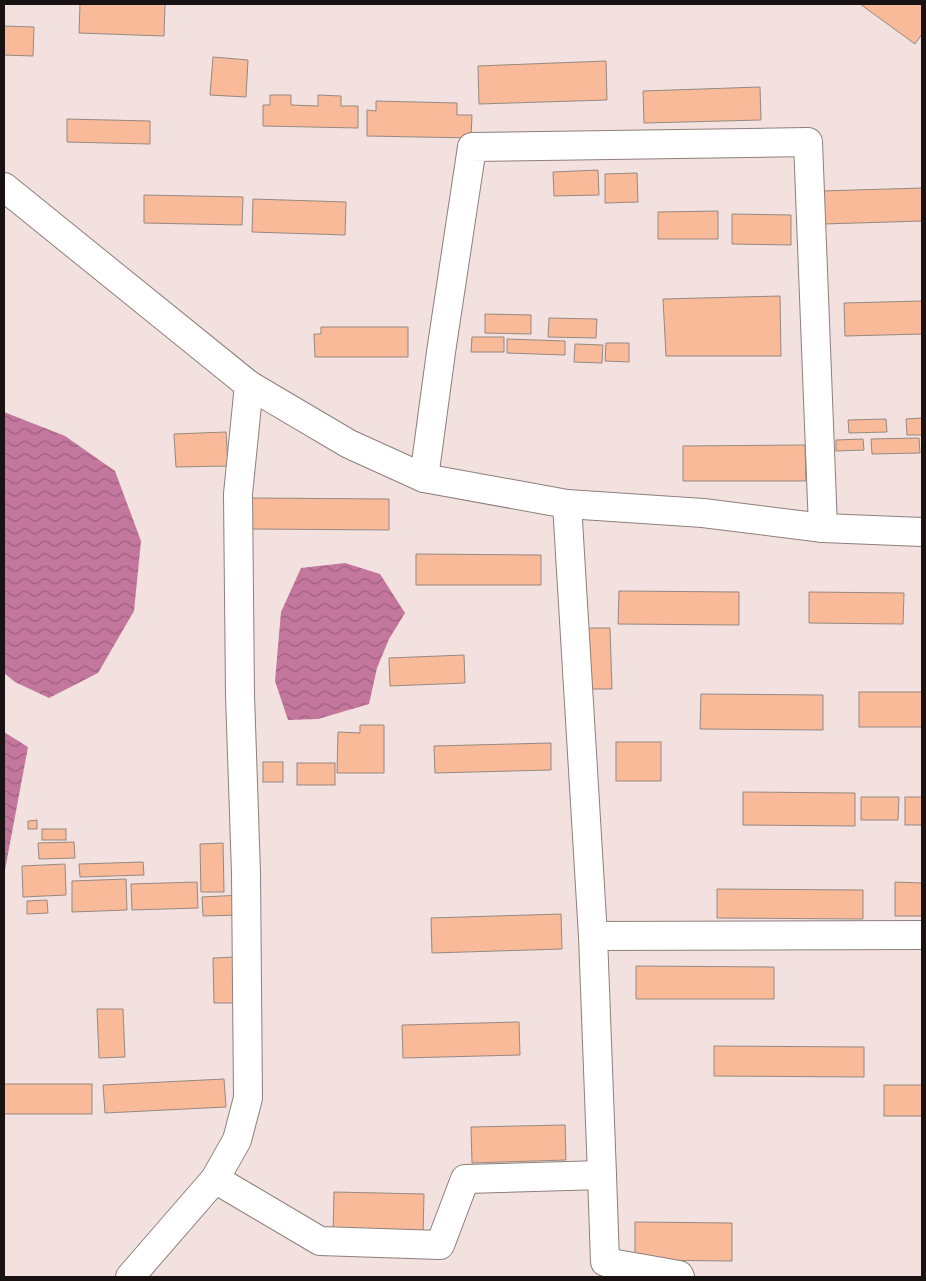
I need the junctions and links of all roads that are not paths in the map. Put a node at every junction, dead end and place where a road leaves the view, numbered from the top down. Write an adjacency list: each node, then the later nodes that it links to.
1 (4, 187): 2 (street)
2 (249, 385): 3 (street); 10 (street)
3 (424, 478): 4 (street); 5 (street)
4 (567, 504): 5 (street); 8 (street)
5 (823, 528): 6 (street)
6 (922, 532)
7 (922, 935): 8 (street)
8 (593, 936): 9 (street)
9 (602, 1175): 10 (street); 12 (street)
10 (215, 1179): 11 (street)
11 (130, 1277)
12 (680, 1277)

